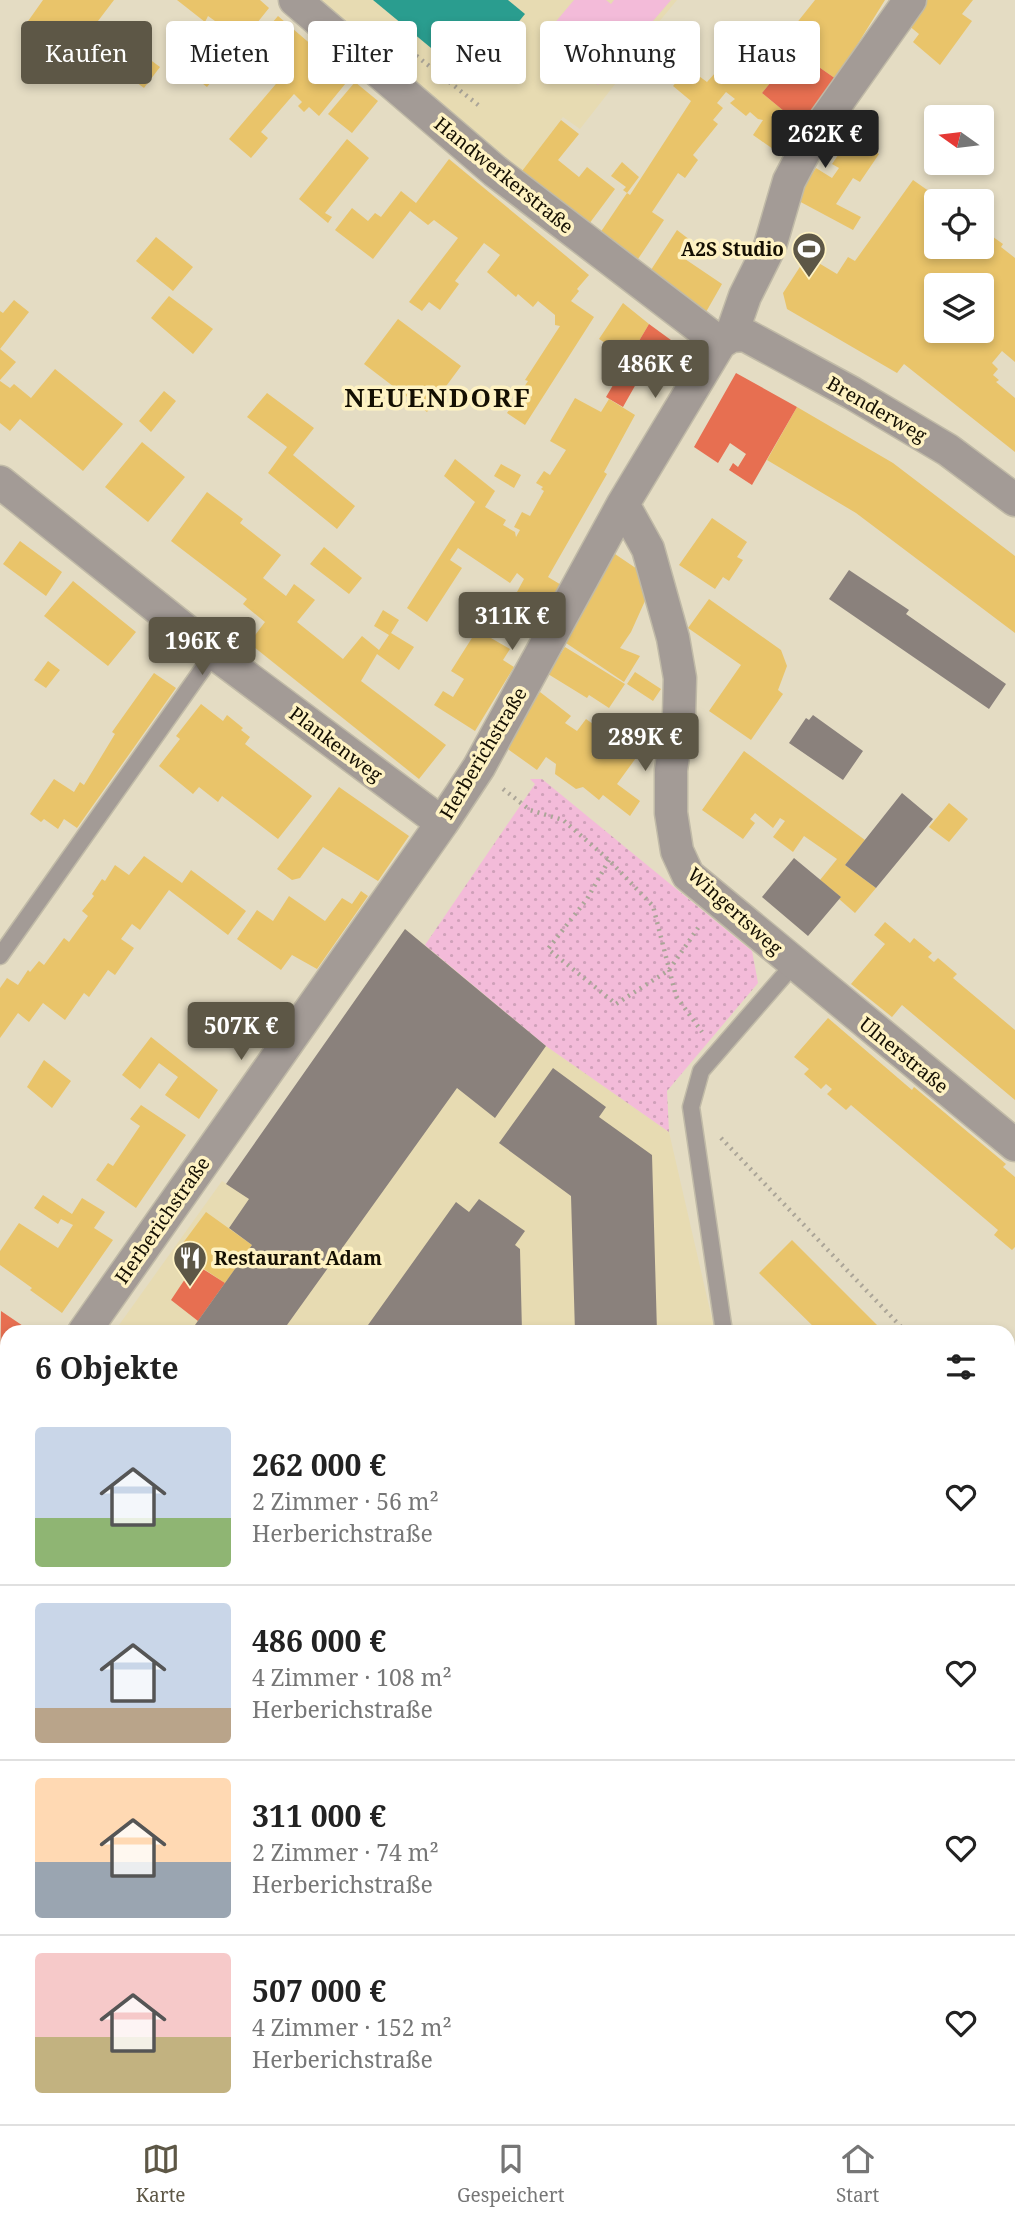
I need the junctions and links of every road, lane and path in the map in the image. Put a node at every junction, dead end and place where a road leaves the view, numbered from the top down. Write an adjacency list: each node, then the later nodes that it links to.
1 (295, 0): 5 (street, Handwerkerstraße)
2 (910, 0): 5 (street, Herberichstraße)
3 (417, 56): 4 (path)
4 (482, 108)
5 (725, 340): 7 (street, Brenderweg); 8 (street, Herberichstraße)
6 (0, 482): 9 (street, Plankenweg)
7 (1015, 500)
8 (623, 504): 10 (street, Herberichstraße); 13 (street, Wingertsweg)
9 (214, 653): 11 (street, Plankenweg); 14 (lane)
10 (477, 770): 11 (street, Herberichstraße); 12 (path)
11 (442, 823): 20 (street, Herberichstraße)
12 (609, 859): 16 (path); 16 (path)
13 (715, 897): 15 (street, Wingertsweg); 16 (path)
14 (0, 956)
15 (794, 964): 17 (lane, Wingertsweg); 19 (street, Ulnerstraße)
16 (669, 970): 17 (path)
17 (717, 1053): 18 (lane, Wingertsweg)
18 (691, 1107): 21 (lane, Wingertsweg); 22 (path)
19 (1015, 1145)
20 (89, 1325)
21 (723, 1325)
22 (899, 1325)

